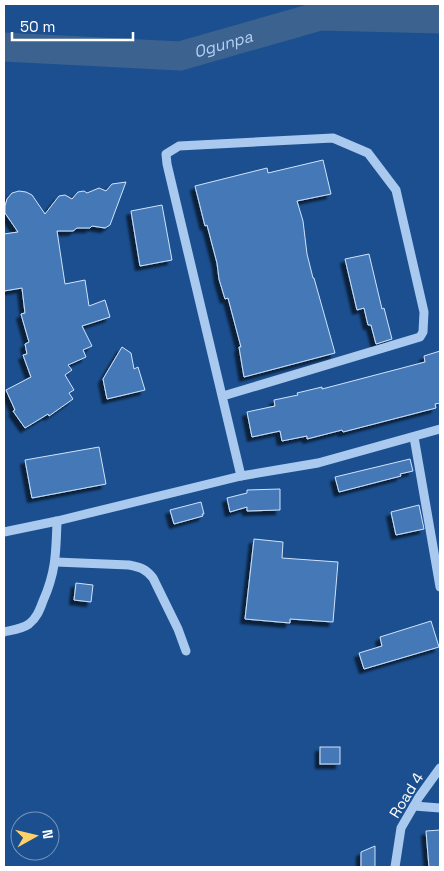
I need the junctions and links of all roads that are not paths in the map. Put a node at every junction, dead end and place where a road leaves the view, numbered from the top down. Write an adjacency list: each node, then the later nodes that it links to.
1 (223, 396): 1 (street); 4 (street)
2 (440, 429): 3 (street)
3 (414, 437): 4 (street); 8 (street)
4 (241, 476): 5 (street)
5 (57, 521): 6 (street); 7 (street)
6 (4, 532)
7 (56, 562): 9 (street); 10 (street)
8 (440, 587)
9 (4, 632)
10 (186, 651)
11 (440, 768): 12 (street, Road 4)
12 (414, 806): 13 (street); 14 (street, Road 4)
13 (440, 808)
14 (395, 867)

